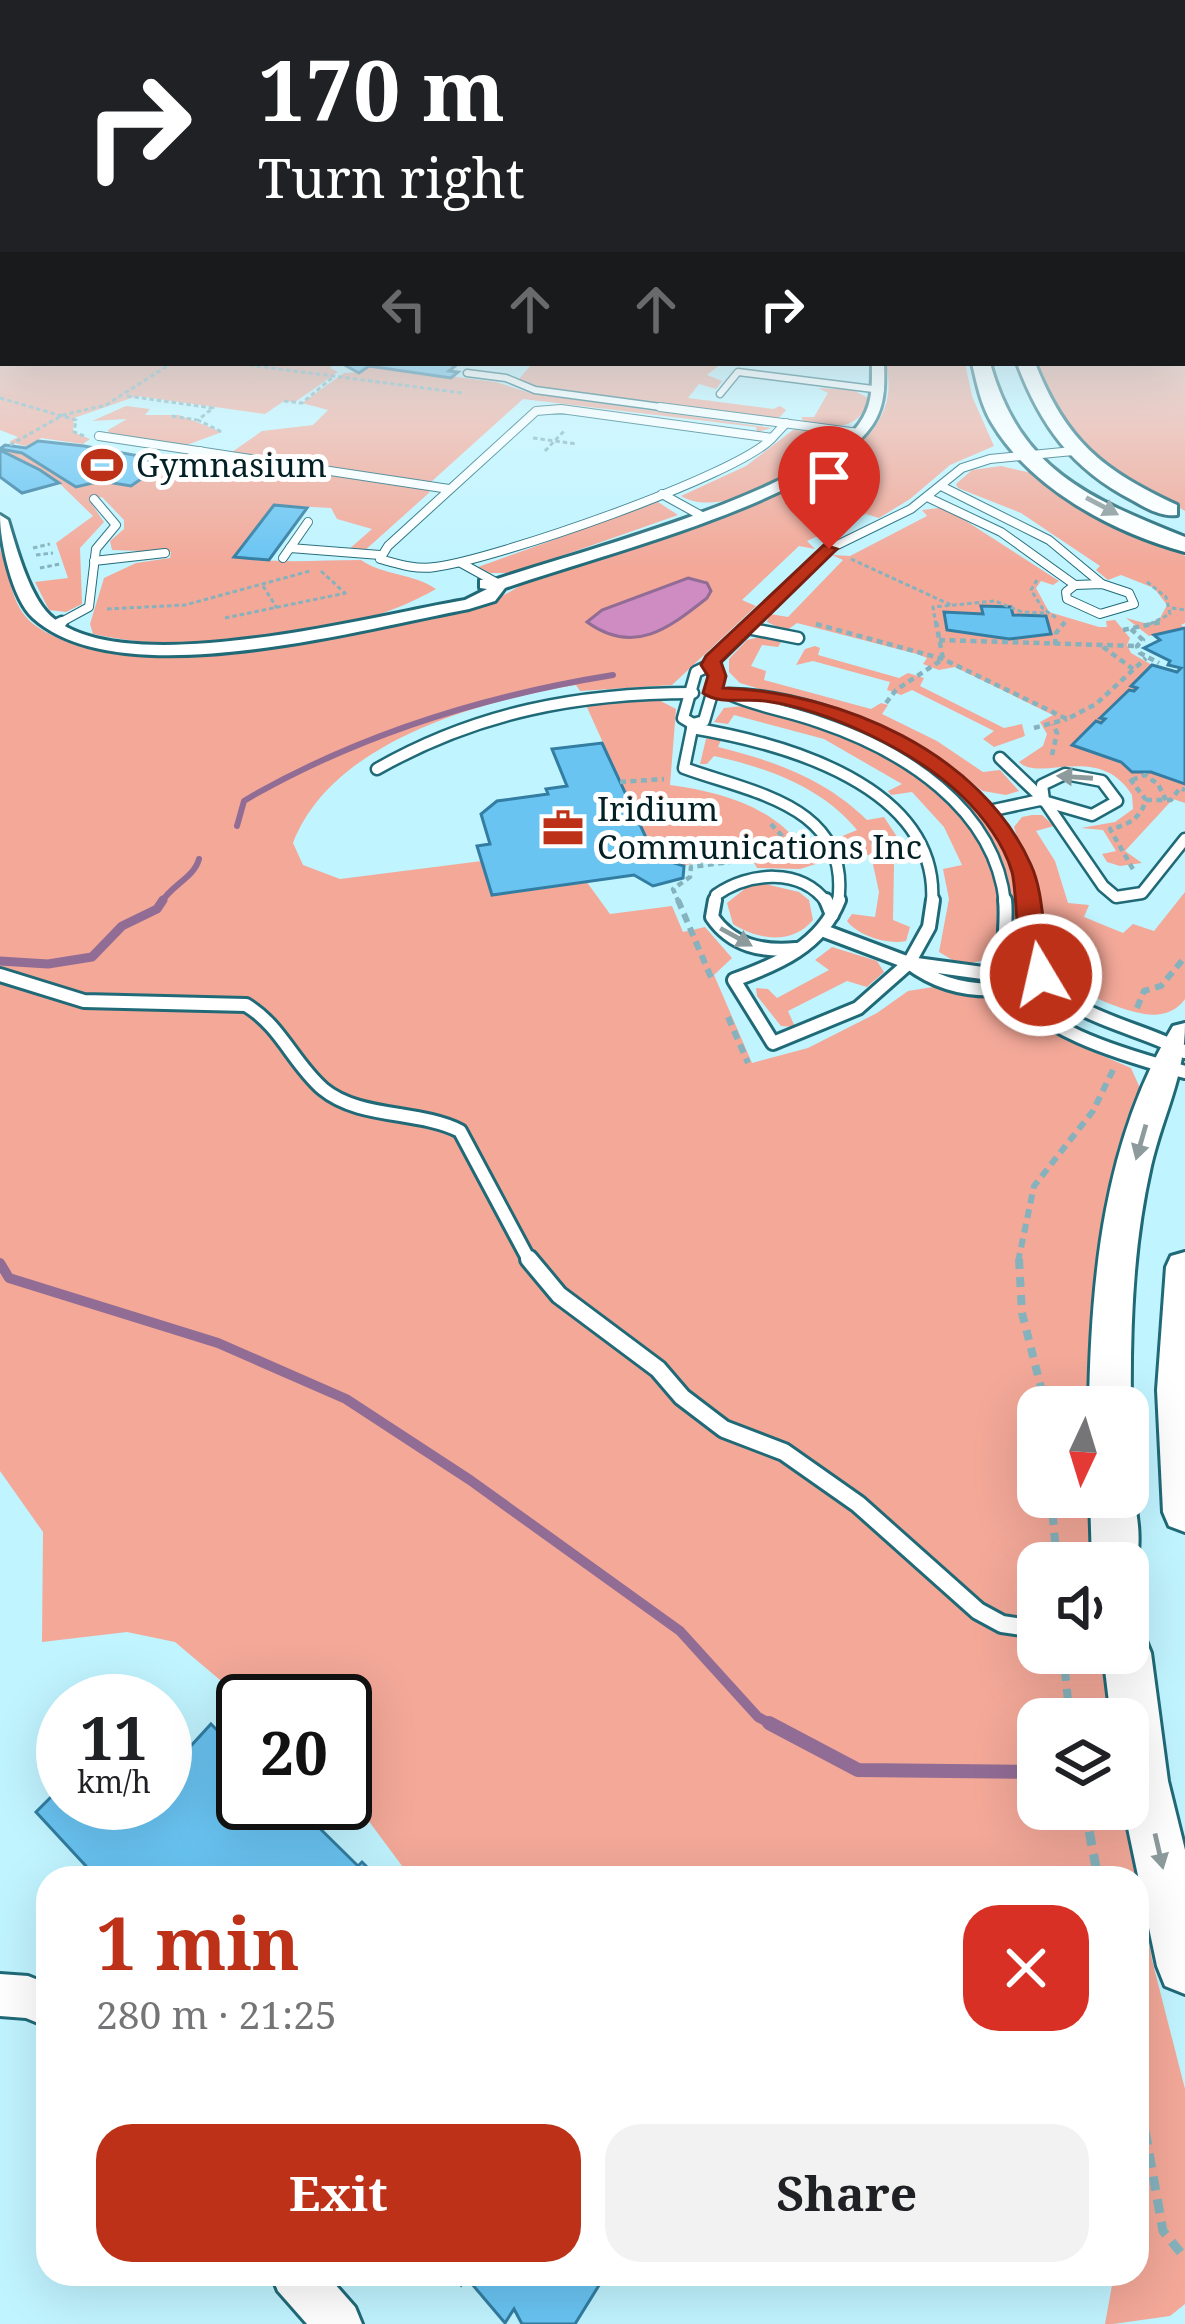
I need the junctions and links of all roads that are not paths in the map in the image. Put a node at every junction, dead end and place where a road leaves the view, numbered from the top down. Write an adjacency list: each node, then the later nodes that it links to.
1 (878, 366): 7 (street)
2 (982, 366): 15 (main road)
3 (1026, 366): 14 (main road)
4 (520, 368): 6 (lane)
5 (467, 373): 6 (lane)
6 (506, 378): 9 (lane)
7 (881, 390): 8 (lane); 10 (street)
8 (720, 394)
9 (786, 423): 10 (lane); 12 (lane)
10 (859, 433): 22 (street)
11 (99, 436): 13 (lane)
12 (774, 438): 18 (lane); 19 (lane)
13 (200, 451): 16 (lane); 18 (lane)
14 (1073, 451): 15 (lane); 23 (main road)
15 (1026, 455): 17 (lane); 26 (main road, one-way to 26)
16 (174, 468)
17 (943, 487): 20 (lane); 34 (lane)
18 (449, 489): 29 (lane)
19 (662, 494): 22 (lane); 32 (lane)
20 (929, 498): 35 (lane); 37 (lane)
21 (94, 499): 31 (lane)
22 (700, 515): 33 (street)
23 (1185, 517)
24 (0, 520): 36 (street)
25 (308, 522): 27 (lane)
26 (1185, 545)
27 (290, 548): 29 (lane); 30 (lane)
28 (165, 553): 31 (lane)
29 (380, 557): 32 (lane)
30 (283, 558)
31 (94, 561): 36 (lane)
32 (461, 563): 33 (lane)
33 (499, 584): 36 (street)
34 (1102, 584): 35 (lane); 35 (lane)
35 (1075, 585)
36 (54, 626)
37 (747, 628): 38 (lane); 39 (lane)
38 (798, 638)
39 (710, 665): 40 (lane); 41 (lane)
40 (689, 693): 41 (lane); 43 (lane); 45 (lane)
41 (712, 693): 42 (lane); 43 (lane)
42 (729, 694): 47 (lane); 52 (lane)
43 (692, 726): 49 (lane); 51 (lane)
44 (1000, 758): 46 (lane)
45 (377, 770)
46 (1044, 800): 46 (lane, one-way to 46); 47 (lane); 48 (lane)
47 (988, 811): 53 (lane)
48 (1185, 839)
49 (828, 926): 50 (lane); 50 (lane, one-way to 50); 51 (lane)
50 (807, 948): 51 (lane)
51 (909, 963): 52 (lane); 55 (lane)
52 (1006, 973): 53 (lane); 55 (lane)
53 (1041, 974): 55 (lane); 56 (lane)
54 (0, 975): 60 (lane)
55 (1013, 988): 56 (lane)
56 (1180, 1054): 58 (street, one-way to 58)
57 (1185, 1267): 59 (street)
58 (1111, 1386)
59 (1185, 1512)
60 (1017, 1626)
61 (1130, 1674): 62 (street, one-way to 62)
62 (1185, 1966)
63 (0, 1996): 64 (street)
64 (36, 2001)
65 (305, 2286): 66 (street)
66 (338, 2324)

